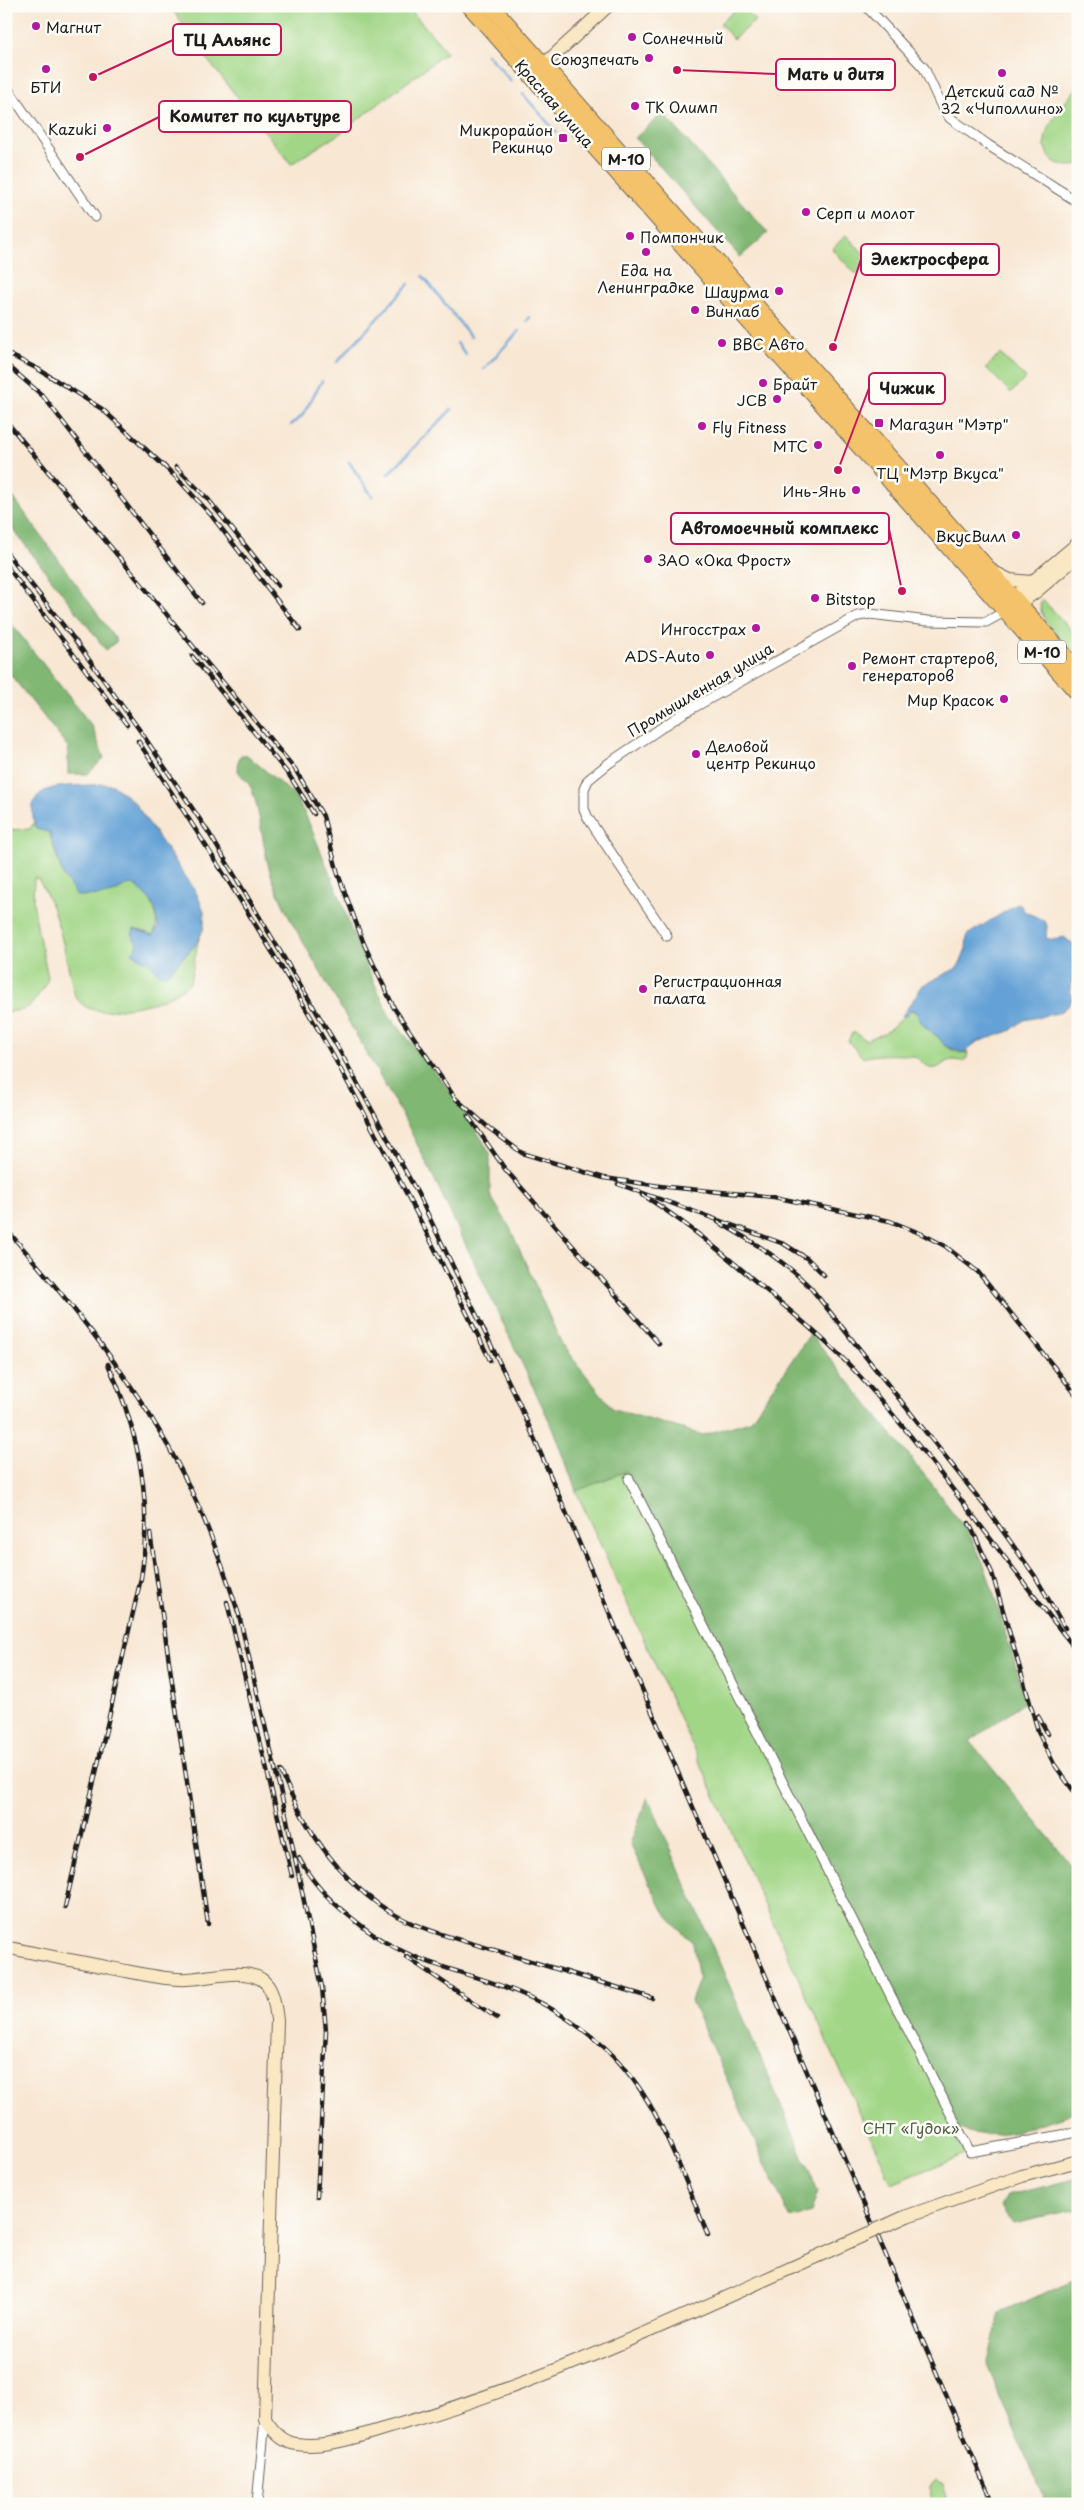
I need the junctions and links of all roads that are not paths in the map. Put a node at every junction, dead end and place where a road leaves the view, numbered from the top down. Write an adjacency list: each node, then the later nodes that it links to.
1 (470, 6): 6 (highway, Красная улица / М-10)
2 (491, 6): 5 (highway, Красная улица / М-10)
3 (608, 6): 5 (street)
4 (866, 6): 8 (street)
5 (543, 66): 6 (street); 12 (highway, Красная улица / М-10)
6 (531, 77): 14 (highway, Красная улица / М-10)
7 (6, 86): 9 (street)
8 (1078, 202)
9 (95, 217)
10 (1078, 543): 13 (street)
11 (1078, 556): 13 (street)
12 (987, 567): 13 (street); 14 (highway, Красная улица / М-10)
13 (1034, 587): 14 (street); 15 (street)
14 (1013, 604): 15 (highway, Красная улица / М-10); 17 (highway, Красная улица / М-10); 18 (street, Промышленная улица)
15 (1038, 625): 16 (highway, Красная улица / М-10)
16 (1078, 671)
17 (1078, 693)
18 (667, 936)
19 (629, 1479): 21 (street)
20 (6, 1947): 23 (street)
21 (1078, 2132)
22 (1078, 2160): 23 (street, bridge)
23 (265, 2419): 24 (street)
24 (257, 2504)

